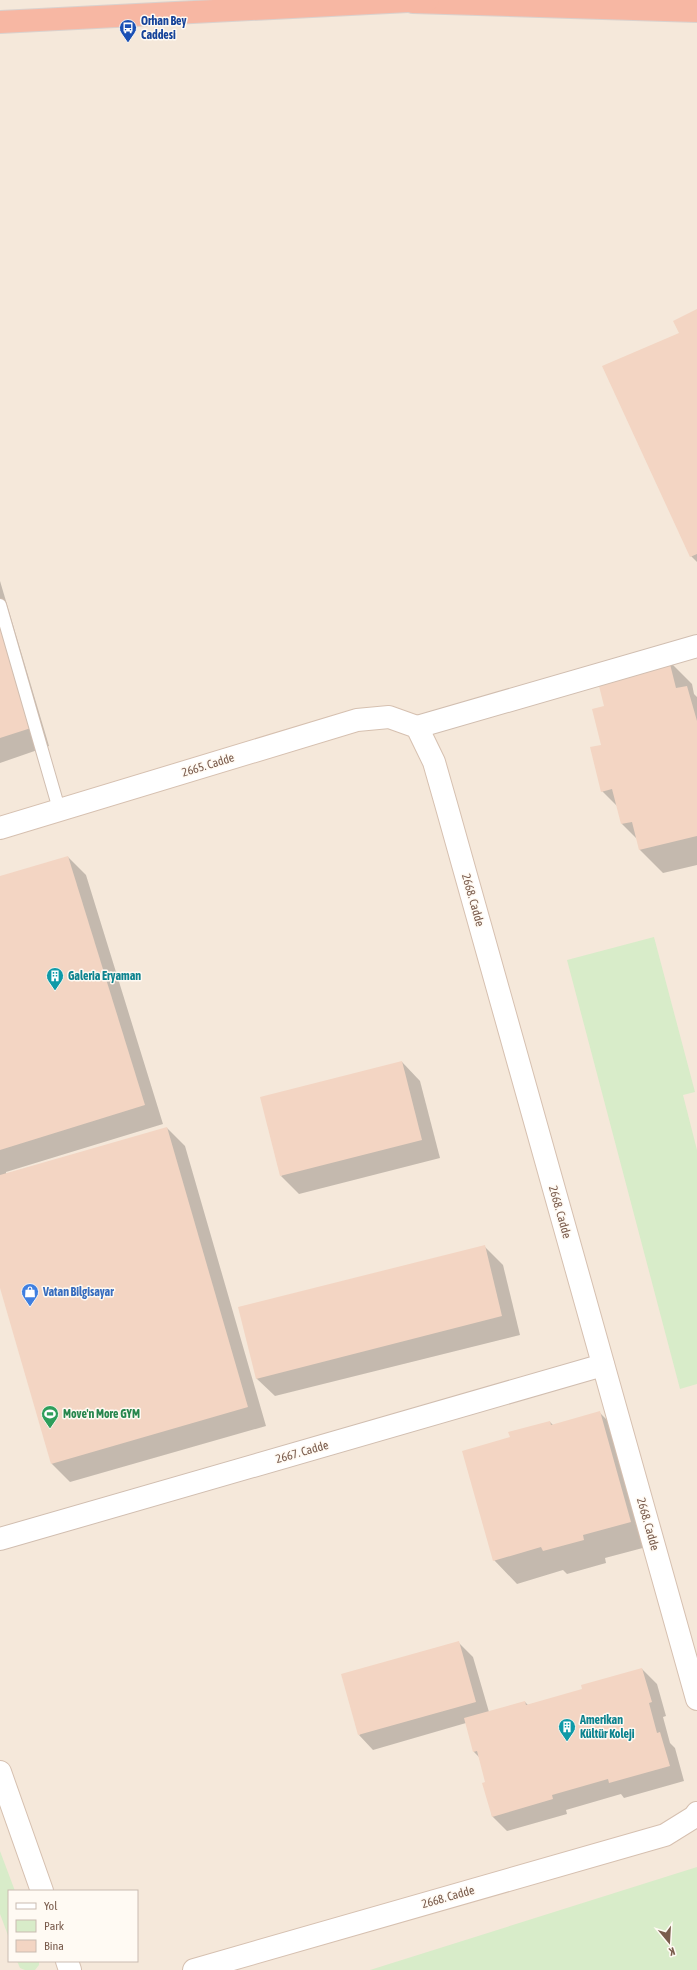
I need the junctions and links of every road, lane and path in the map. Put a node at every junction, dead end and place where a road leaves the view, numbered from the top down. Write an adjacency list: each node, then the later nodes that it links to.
1 (419, 1): 2 (highway); 3 (highway)
2 (697, 11)
3 (0, 22)
4 (0, 605): 7 (lane)
5 (697, 646): 6 (street)
6 (417, 727): 7 (street, 2665. Cadde); 9 (street, 2668. Cadde)
7 (59, 809): 8 (street, 2665. Cadde)
8 (0, 828)
9 (603, 1365): 10 (street, 2667. Cadde); 11 (street, 2668. Cadde)
10 (0, 1539)
11 (697, 1699)
12 (0, 1772): 14 (street)
13 (697, 1813): 15 (street, 2668. Cadde)
14 (42, 1890)
15 (194, 1970)

